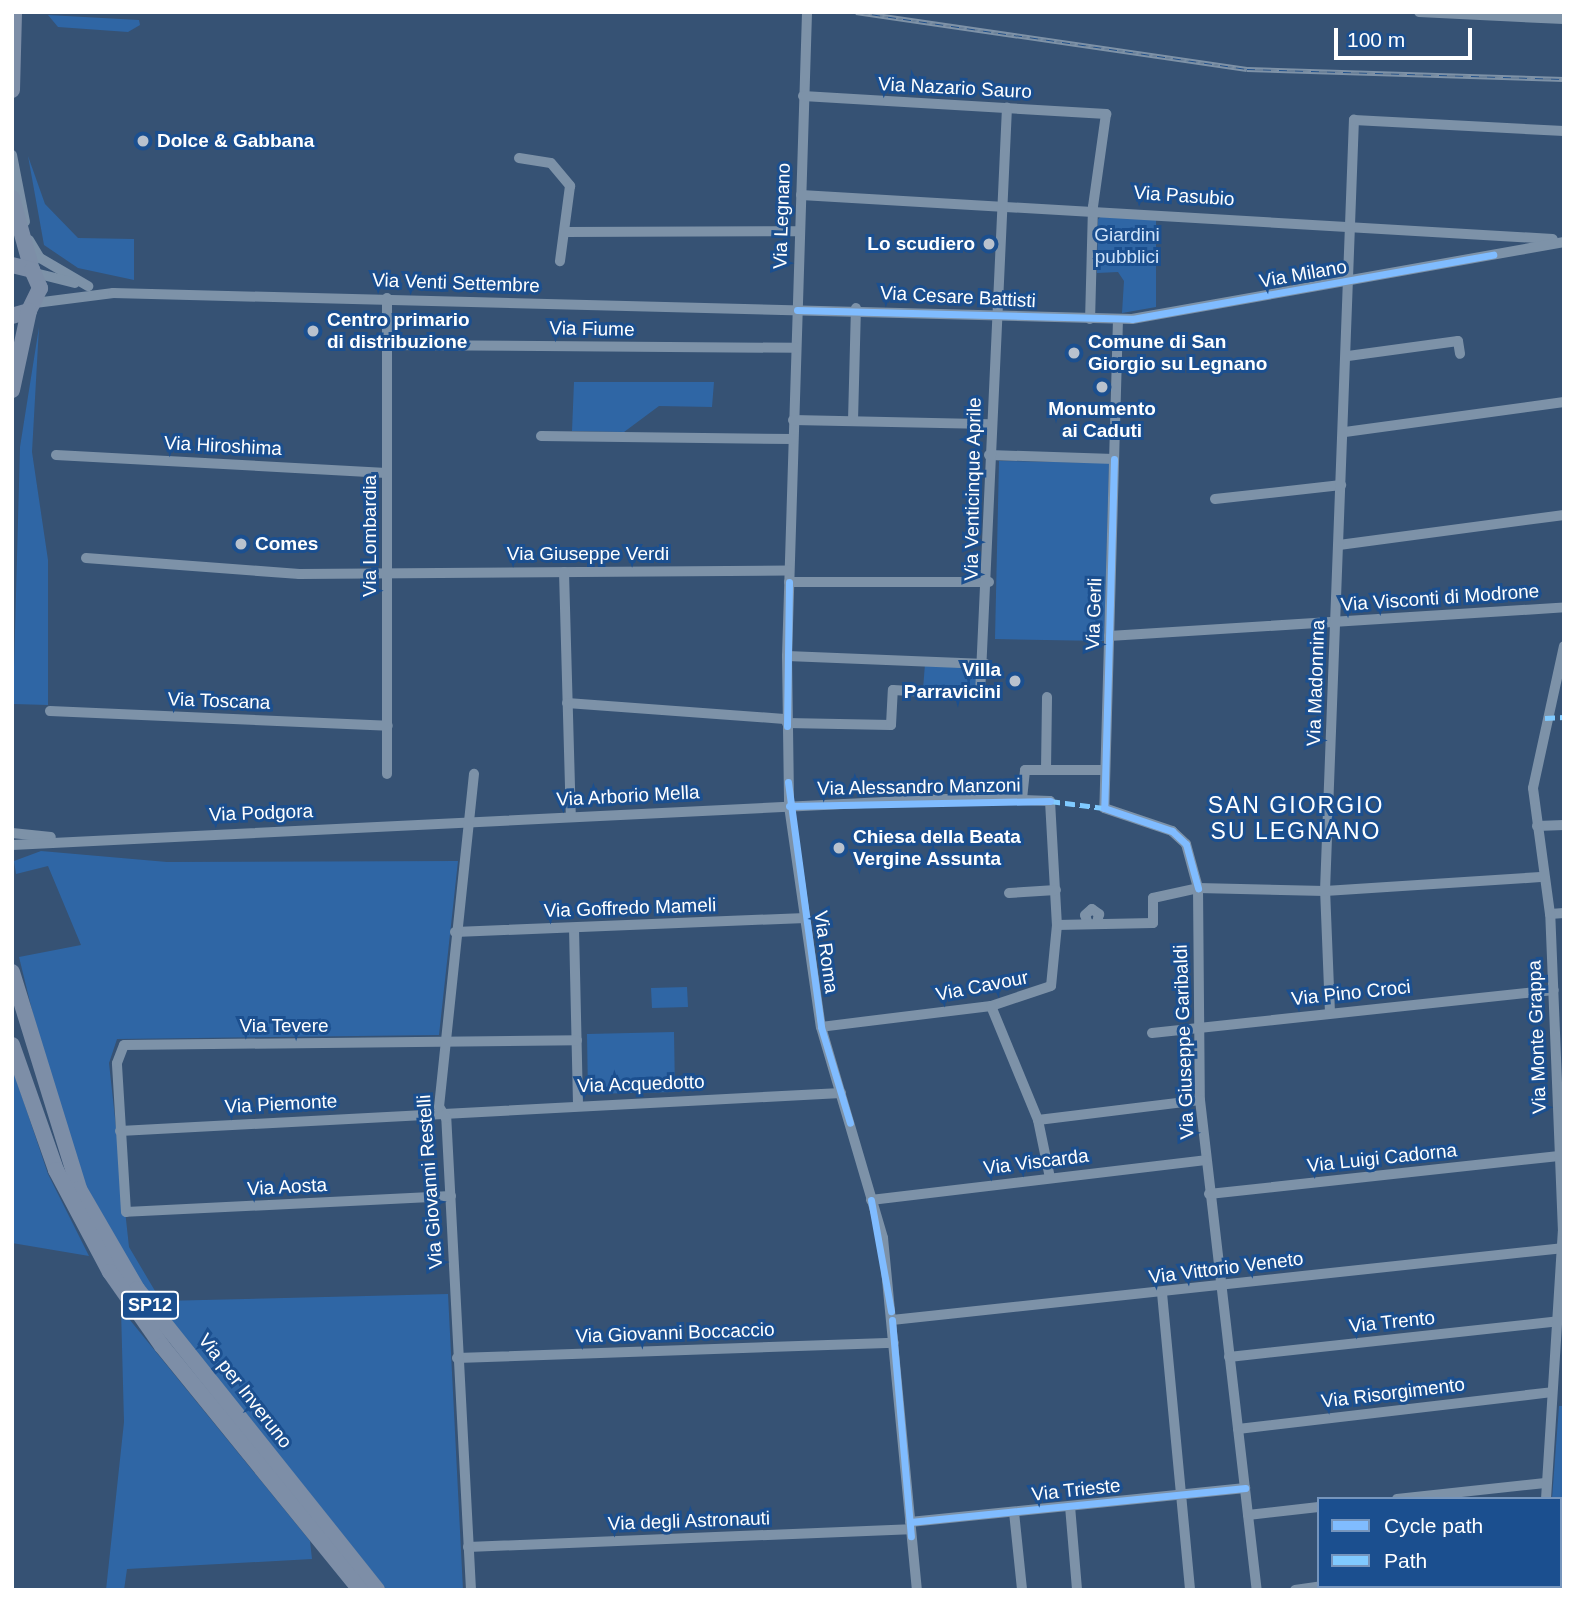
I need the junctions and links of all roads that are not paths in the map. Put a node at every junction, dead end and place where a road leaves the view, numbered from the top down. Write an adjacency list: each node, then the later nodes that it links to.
1 (14, 12): 5 (main road)
2 (1419, 12): 4 (street)
3 (807, 13): 6 (street, Via Legnano)
4 (1564, 19)
5 (12, 90)
6 (803, 96): 7 (street, Via Nazario Sauro); 11 (street, Via Legnano)
7 (1007, 108): 13 (street, Via Venticinque Aprile); 14 (street, Via Nazario Sauro)
8 (1564, 131): 15 (street, Via Madonnina)
9 (12, 155): 23 (street)
10 (519, 158): 17 (street)
11 (801, 195): 13 (street, Via Pasubio); 16 (street, Via Legnano)
12 (12, 198): 21 (main road)
13 (1002, 204): 14 (street, Via Pasubio); 29 (street, Via Venticinque Aprile)
14 (1093, 207): 15 (street, Via Pasubio); 31 (street)
15 (1350, 226): 18 (street, Via Pasubio); 22 (street, Via Madonnina)
16 (800, 230): 17 (street); 28 (street, Via Legnano)
17 (565, 232): 19 (street)
18 (1564, 239): 22 (street, Via Milano)
19 (560, 261)
20 (12, 265): 21 (main road)
21 (33, 272): 23 (street, Via Venti Settembre); 26 (main road)
22 (1350, 282): 32 (street, Via Milano); 36 (street, Via Madonnina)
23 (88, 286): 24 (street, Via Venti Settembre)
24 (113, 293): 25 (street, Via Venti Settembre); 26 (street, Via Venti Settembre)
25 (387, 298): 28 (street, Via Venti Settembre); 33 (street, Via Lombardia)
26 (32, 307): 30 (main road); 37 (main road)
27 (856, 308): 28 (street, Via Cesare Battisti); 29 (street, Via Cesare Battisti); 40 (street)
28 (797, 310): 34 (street, Via Legnano)
29 (996, 315): 31 (street, Via Cesare Battisti); 41 (street, Via Venticinque Aprile)
30 (12, 316)
31 (1090, 318): 32 (street, Via Cesare Battisti)
32 (1118, 319): 47 (street, Via Gerli)
33 (387, 345): 34 (street, Via Fiume); 48 (street, Via Lombardia)
34 (796, 348): 39 (street, Via Legnano)
35 (1461, 354): 36 (street)
36 (1348, 356): 42 (street, Via Madonnina)
37 (12, 390)
38 (1564, 402): 42 (street)
39 (793, 420): 40 (street); 44 (street, Via Roma)
40 (853, 421): 41 (street)
41 (990, 424): 46 (street, Via Venticinque Aprile)
42 (1345, 432): 49 (street, Via Madonnina)
43 (541, 436): 44 (street)
44 (793, 439): 56 (street, Via Roma)
45 (56, 455): 48 (street, Via Hiroshima)
46 (989, 455): 47 (street); 57 (street, Via Venticinque Aprile)
47 (1114, 459): 60 (street, Via Gerli)
48 (387, 472): 54 (street, Via Lombardia)
49 (1341, 485): 50 (street); 52 (street, Via Madonnina)
50 (1215, 499)
51 (1564, 515): 52 (street)
52 (1339, 545): 59 (street, Via Madonnina)
53 (86, 558): 54 (street, Via Giuseppe Verdi)
54 (388, 572): 55 (street, Via Giuseppe Verdi); 68 (street, Via Lombardia)
55 (564, 572): 56 (street, Via Giuseppe Verdi); 65 (street)
56 (789, 577): 57 (street, Via Giuseppe Verdi); 62 (street, Via Roma)
57 (989, 582): 63 (street, Via Venticinque Aprile)
58 (1564, 607): 59 (street, Via Visconti di Modrone)
59 (1337, 622): 60 (street, Via Visconti di Modrone); 87 (street, Via Madonnina)
60 (1109, 636): 70 (street, Via Gerli)
61 (1564, 646): 80 (street, Via Monte Grappa)
62 (787, 656): 63 (street); 67 (street, Via Roma)
63 (986, 663): 67 (street, Via Venticinque Aprile)
64 (1047, 697): 69 (street)
65 (567, 703): 67 (street); 77 (street)
66 (50, 711): 68 (street, Via Toscana)
67 (787, 721): 75 (street, Via Roma)
68 (388, 726): 71 (street, Via Lombardia)
69 (1046, 770): 70 (street); 73 (street)
70 (1104, 770): 76 (street, Via Gerli)
71 (387, 774)
72 (474, 774): 78 (street, Via Giovanni Restelli)
73 (1021, 799): 74 (street, Via Alessandro Manzoni); 75 (street, Via Alessandro Manzoni)
74 (1050, 801): 86 (street, Via Cavour)
75 (789, 806): 77 (street, Via Arborio Mella); 91 (street, Via Roma)
76 (1104, 808): 85 (street, Via Giuseppe Garibaldi)
77 (571, 816): 78 (street, Via Arborio Mella)
78 (469, 821): 82 (street, Via Podgora); 94 (street, Via Giovanni Restelli)
79 (1564, 825): 80 (street)
80 (1537, 826): 84 (street, Via Monte Grappa)
81 (12, 833): 82 (street, Via Podgora)
82 (54, 838): 83 (street, Via Podgora)
83 (12, 845)
84 (1541, 877): 87 (street); 90 (street, Via Monte Grappa)
85 (1198, 888): 87 (street); 92 (street, Via Giuseppe Garibaldi); 100 (street, Via Giuseppe Garibaldi)
86 (1056, 890): 88 (street); 92 (street, Via Cavour)
87 (1325, 891): 98 (street, Via Madonnina)
88 (1009, 893)
89 (1564, 913): 90 (street)
90 (1550, 914): 96 (street, Via Monte Grappa)
91 (806, 918): 93 (street, Via Goffredo Mameli); 99 (street, Via Roma)
92 (1057, 925): 97 (street, Via Cavour)
93 (574, 928): 94 (street, Via Goffredo Mameli); 102 (street)
94 (455, 932): 104 (street, Via Giovanni Restelli)
95 (12, 972): 141 (main road, Via per Inveruno / SP12)
96 (1554, 990): 98 (street, Via Pino Croci); 103 (street, Via Monte Grappa)
97 (990, 1006): 99 (street, Via Cavour); 110 (street)
98 (1330, 1013): 100 (street, Via Pino Croci)
99 (821, 1027): 106 (street, Via Roma)
100 (1200, 1027): 101 (street, Via Pino Croci); 107 (street, Via Giuseppe Garibaldi)
101 (1152, 1033)
102 (577, 1040): 104 (street, Via Tevere); 108 (street)
103 (1560, 1040): 112 (street, Via Monte Grappa)
104 (445, 1042): 109 (street, Via Giovanni Restelli); 111 (street, Via Tevere)
105 (12, 1045): 140 (main road, Via per Inveruno / SP12)
106 (841, 1093): 108 (street, Via Acquedotto); 117 (street, Via Roma)
107 (1200, 1100): 110 (street); 113 (street, Via Giuseppe Garibaldi)
108 (578, 1104): 109 (street, Via Acquedotto)
109 (443, 1112): 111 (street, Via Piemonte); 116 (street, Via Giovanni Restelli)
110 (1038, 1120): 114 (street)
111 (120, 1131): 116 (street, Via Aosta)
112 (1560, 1148): 115 (street, Via Luigi Cadorna); 118 (street, Via Monte Grappa)
113 (1206, 1160): 114 (street, Via Viscarda); 115 (street, Via Giuseppe Garibaldi)
114 (1050, 1178): 117 (street, Via Viscarda)
115 (1209, 1194): 119 (street, Via Giuseppe Garibaldi)
116 (451, 1196): 125 (street, Via Giovanni Restelli)
117 (871, 1199): 121 (street, Via Roma)
118 (1564, 1248): 119 (street, Via Vittorio Veneto); 122 (street, Via Monte Grappa)
119 (1220, 1285): 120 (street, Via Vittorio Veneto); 124 (street, Via Giuseppe Garibaldi)
120 (1162, 1293): 121 (street, Via Vittorio Veneto); 130 (street)
121 (892, 1320): 123 (street, Via Roma)
122 (1558, 1321): 124 (street, Via Trento); 126 (street, Via Monte Grappa)
123 (894, 1343): 125 (street, Via Giovanni Boccaccio); 137 (street, Via Roma)
124 (1229, 1357): 127 (street, Via Giuseppe Garibaldi)
125 (457, 1358): 138 (street, Via Giovanni Restelli)
126 (1552, 1392): 127 (street, Via Risorgimento); 128 (street, Via Monte Grappa)
127 (1238, 1429): 129 (street, Via Giuseppe Garibaldi)
128 (1545, 1482): 131 (street); 132 (street, Via Monte Grappa)
129 (1245, 1488): 130 (street, Via Trieste); 136 (street, Via Giuseppe Garibaldi)
130 (1181, 1494): 133 (street, Via Trieste); 146 (street)
131 (1414, 1497)
132 (1546, 1497)
133 (1070, 1506): 135 (street, Via Trieste); 145 (street)
134 (1317, 1507): 136 (street)
135 (1014, 1512): 137 (street, Via Trieste); 144 (street)
136 (1248, 1515): 147 (street, Via Giuseppe Garibaldi)
137 (910, 1529): 138 (street, Via degli Astronauti); 143 (street, Via Roma)
138 (468, 1547): 142 (street, Via Giovanni Restelli)
139 (1317, 1587): 148 (street)
140 (360, 1590)
141 (377, 1590)
142 (471, 1590)
143 (917, 1590)
144 (1022, 1590)
145 (1077, 1590)
146 (1190, 1590)
147 (1257, 1590)
148 (1295, 1590)

